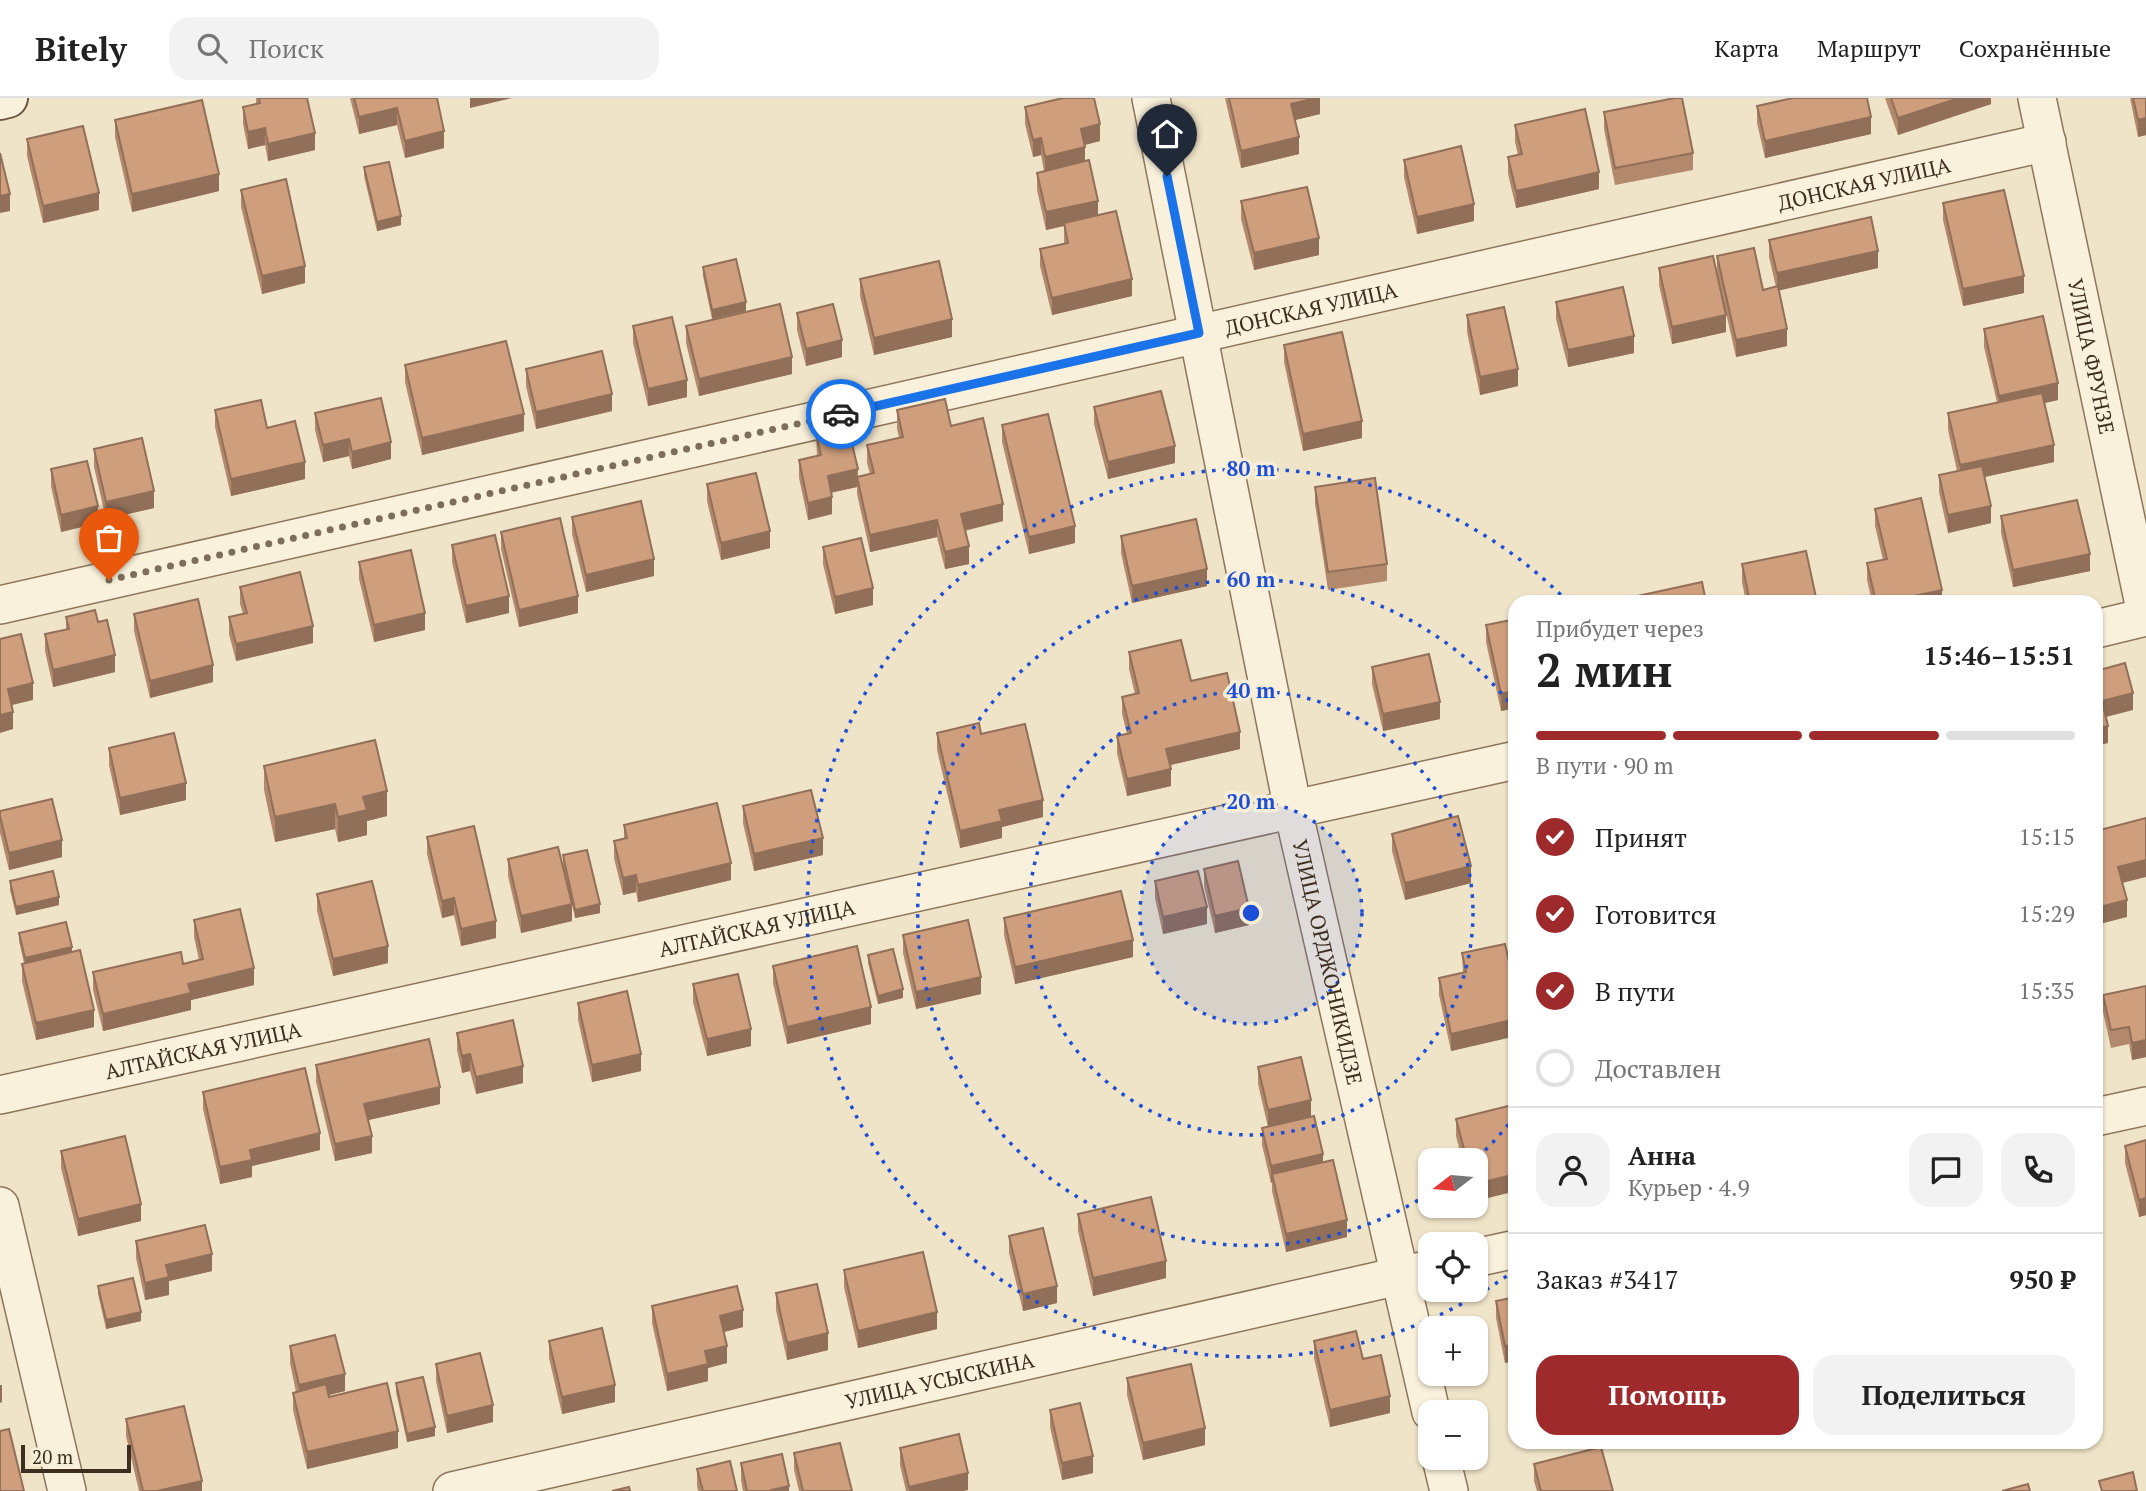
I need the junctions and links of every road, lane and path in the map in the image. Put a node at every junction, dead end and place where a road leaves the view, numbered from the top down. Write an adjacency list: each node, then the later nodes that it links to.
1 (8, 98): 4 (street)
2 (1151, 98): 6 (street, УЛИЦА ОРДЖОНИКИДЗЕ)
3 (2037, 98): 5 (street, УЛИЦА ФРУНЗЕ)
4 (0, 100)
5 (2047, 142): 6 (street, ДОНСКАЯ УЛИЦА); 8 (street, УЛИЦА ФРУНЗЕ)
6 (1199, 333): 7 (street, ДОНСКАЯ УЛИЦА); 11 (street, УЛИЦА ОРДЖОНИКИДЗЕ)
7 (0, 604)
8 (2146, 615): 9 (street)
9 (2103, 627)
10 (1508, 762): 11 (street, АЛТАЙСКАЯ УЛИЦА)
11 (1293, 810): 12 (street, АЛТАЙСКАЯ УЛИЦА); 18 (street, УЛИЦА ОРДЖОНИКИДЗЕ)
12 (0, 1095)
13 (2146, 1106): 14 (street)
14 (2103, 1115)
15 (0, 1206): 21 (street)
16 (1508, 1251): 17 (street)
17 (1488, 1255)
18 (1414, 1272): 19 (street, УЛИЦА ОРДЖОНИКИДЗЕ); 22 (street, УЛИЦА УСЫСКИНА)
19 (1430, 1400)
20 (1444, 1470): 23 (street)
21 (67, 1491)
22 (452, 1491)
23 (1449, 1491)

